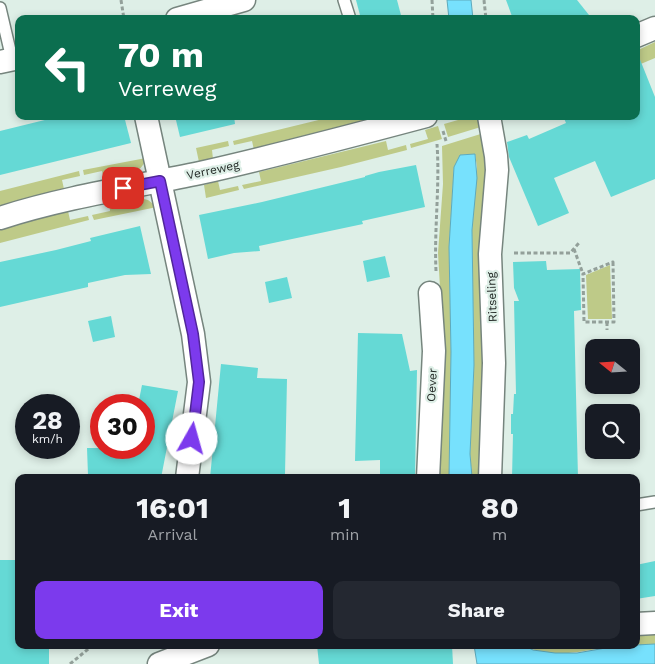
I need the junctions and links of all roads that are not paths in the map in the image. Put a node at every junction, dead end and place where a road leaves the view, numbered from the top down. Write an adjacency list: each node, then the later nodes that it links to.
1 (344, 0): 5 (lane)
2 (230, 2): 4 (street)
3 (0, 8): 8 (lane)
4 (189, 15)
5 (349, 15)
6 (655, 28): 7 (street)
7 (640, 34)
8 (10, 60)
9 (147, 120): 12 (street)
10 (411, 120): 12 (street, Verreweg)
11 (490, 120): 17 (street, Ritseling)
12 (160, 181): 13 (street, Verreweg); 15 (street)
13 (0, 218)
14 (430, 293): 16 (street, Oever)
15 (188, 474)
16 (428, 474)
17 (490, 474)
18 (655, 502): 19 (lane)
19 (640, 505)
20 (640, 624): 21 (street)
21 (655, 624)
22 (196, 649): 23 (street)
23 (158, 664)

